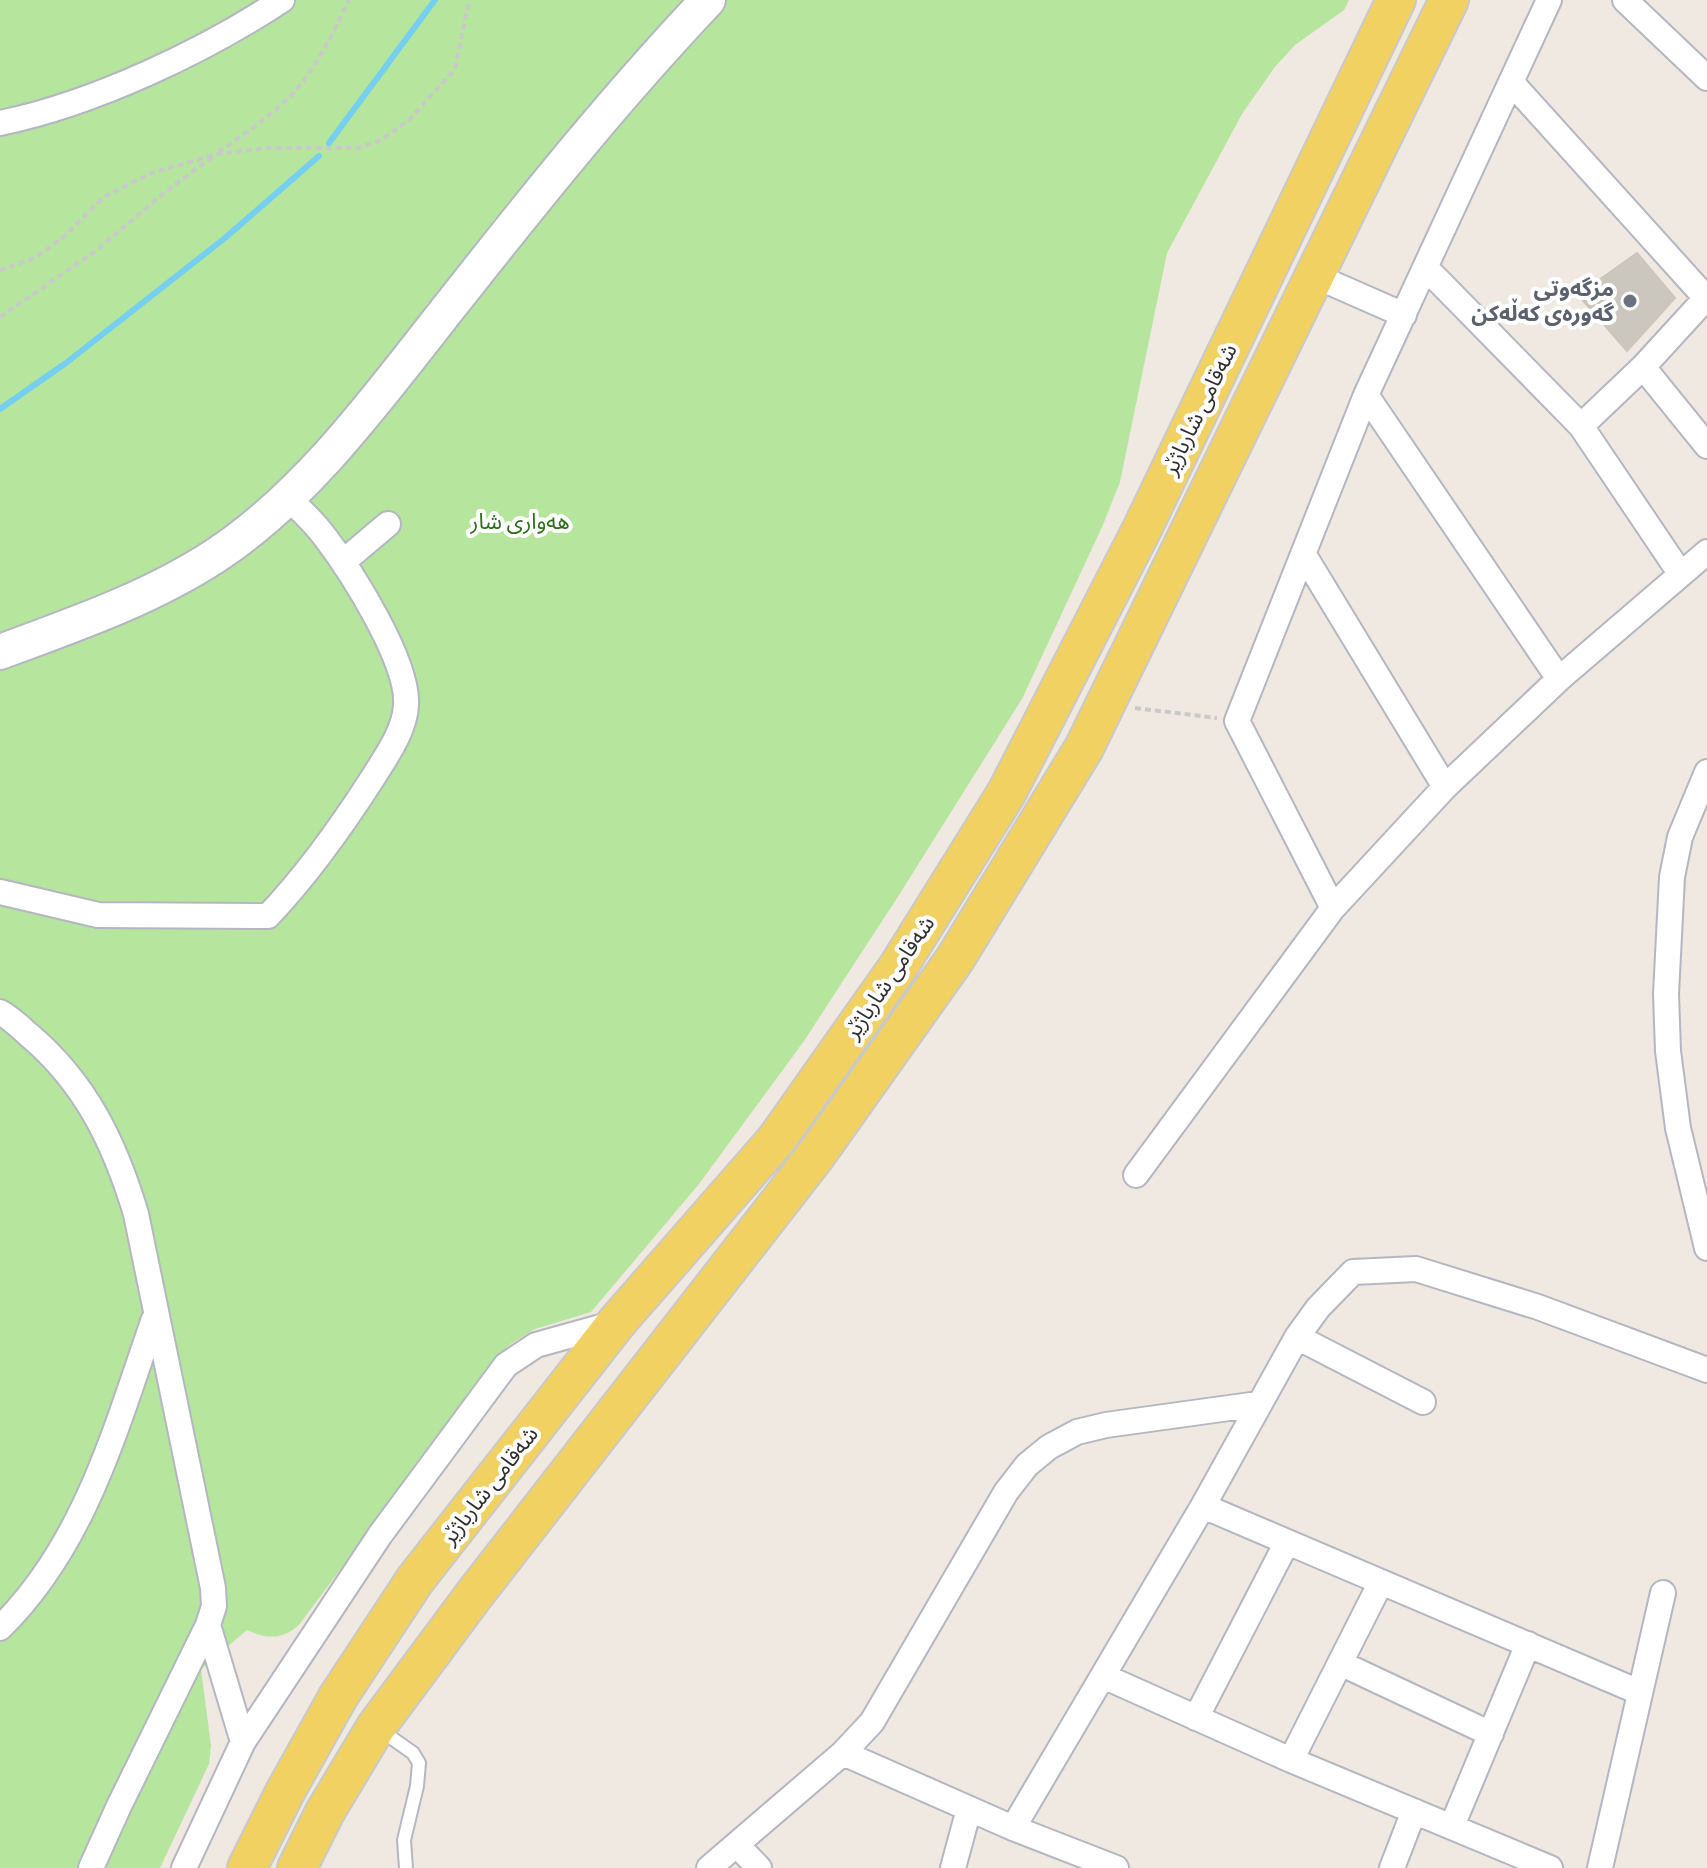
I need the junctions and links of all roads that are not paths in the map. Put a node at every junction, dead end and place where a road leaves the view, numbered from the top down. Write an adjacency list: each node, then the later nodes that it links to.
1 (282, 0): 9 (street)
2 (708, 0): 18 (street)
3 (1396, 0): 30 (main road, شەقامی شارباژێر)
4 (1449, 0): 11 (main road, شەقامی شارباژێر)
5 (1549, 0): 8 (street)
6 (1634, 3): 7 (street)
7 (1707, 78)
8 (1511, 82): 10 (street); 12 (street)
9 (0, 123)
10 (1426, 268): 13 (street); 16 (street)
11 (1313, 275): 13 (street); 32 (main road, شەقامی شارباژێر)
12 (1706, 298): 14 (street)
13 (1404, 315): 15 (street)
14 (1643, 367): 16 (street); 17 (street)
15 (1366, 395): 20 (street); 25 (street)
16 (1581, 426): 23 (street)
17 (1703, 431)
18 (287, 497): 22 (street); 24 (street)
19 (388, 524): 22 (street)
20 (1304, 555): 27 (street); 29 (street)
21 (1706, 555): 23 (street)
22 (343, 562): 28 (street)
23 (1680, 573): 25 (street)
24 (0, 652)
25 (1559, 679): 27 (street)
26 (1707, 772): 34 (street)
27 (1445, 787): 29 (street)
28 (0, 892)
29 (1333, 908): 33 (street)
30 (876, 998): 32 (main road); 36 (main road, شەقامی شارباژێر)
31 (0, 1012): 35 (street)
32 (911, 1021): 52 (main road, شەقامی شارباژێر)
33 (1136, 1175)
34 (1707, 1248)
35 (155, 1316): 45 (street); 46 (street)
36 (617, 1322): 54 (street); 64 (main road, شەقامی شارباژێر)
37 (1297, 1337): 38 (street); 39 (street); 40 (street)
38 (1707, 1370)
39 (1423, 1402)
40 (1258, 1404): 41 (street); 55 (street)
41 (1203, 1506): 42 (street); 49 (street)
42 (1287, 1542): 43 (street); 51 (street)
43 (1381, 1582): 47 (street); 48 (street)
44 (1663, 1593): 50 (street)
45 (208, 1625): 54 (street); 62 (street)
46 (0, 1628)
47 (1528, 1644): 50 (street); 53 (street)
48 (1340, 1663): 53 (street); 56 (street)
49 (1103, 1676): 51 (street); 60 (street)
50 (1639, 1692): 73 (street)
51 (1196, 1718): 56 (street)
52 (376, 1727): 65 (main road, شەقامی شارباژێر); 66 (lane)
53 (1491, 1734): 59 (street)
54 (243, 1742): 63 (street)
55 (843, 1753): 57 (street); 61 (street)
56 (1291, 1760): 58 (street)
57 (969, 1809): 60 (street); 69 (street)
58 (1414, 1811): 59 (street); 71 (street)
59 (1452, 1826): 72 (street)
60 (1013, 1828): 70 (street)
61 (737, 1845): 67 (street); 68 (street)
62 (91, 1868)
63 (184, 1868)
64 (247, 1868)
65 (297, 1868)
66 (406, 1868)
67 (709, 1868)
68 (759, 1868)
69 (953, 1868)
70 (1116, 1868)
71 (1392, 1868)
72 (1550, 1868)
73 (1600, 1868)

